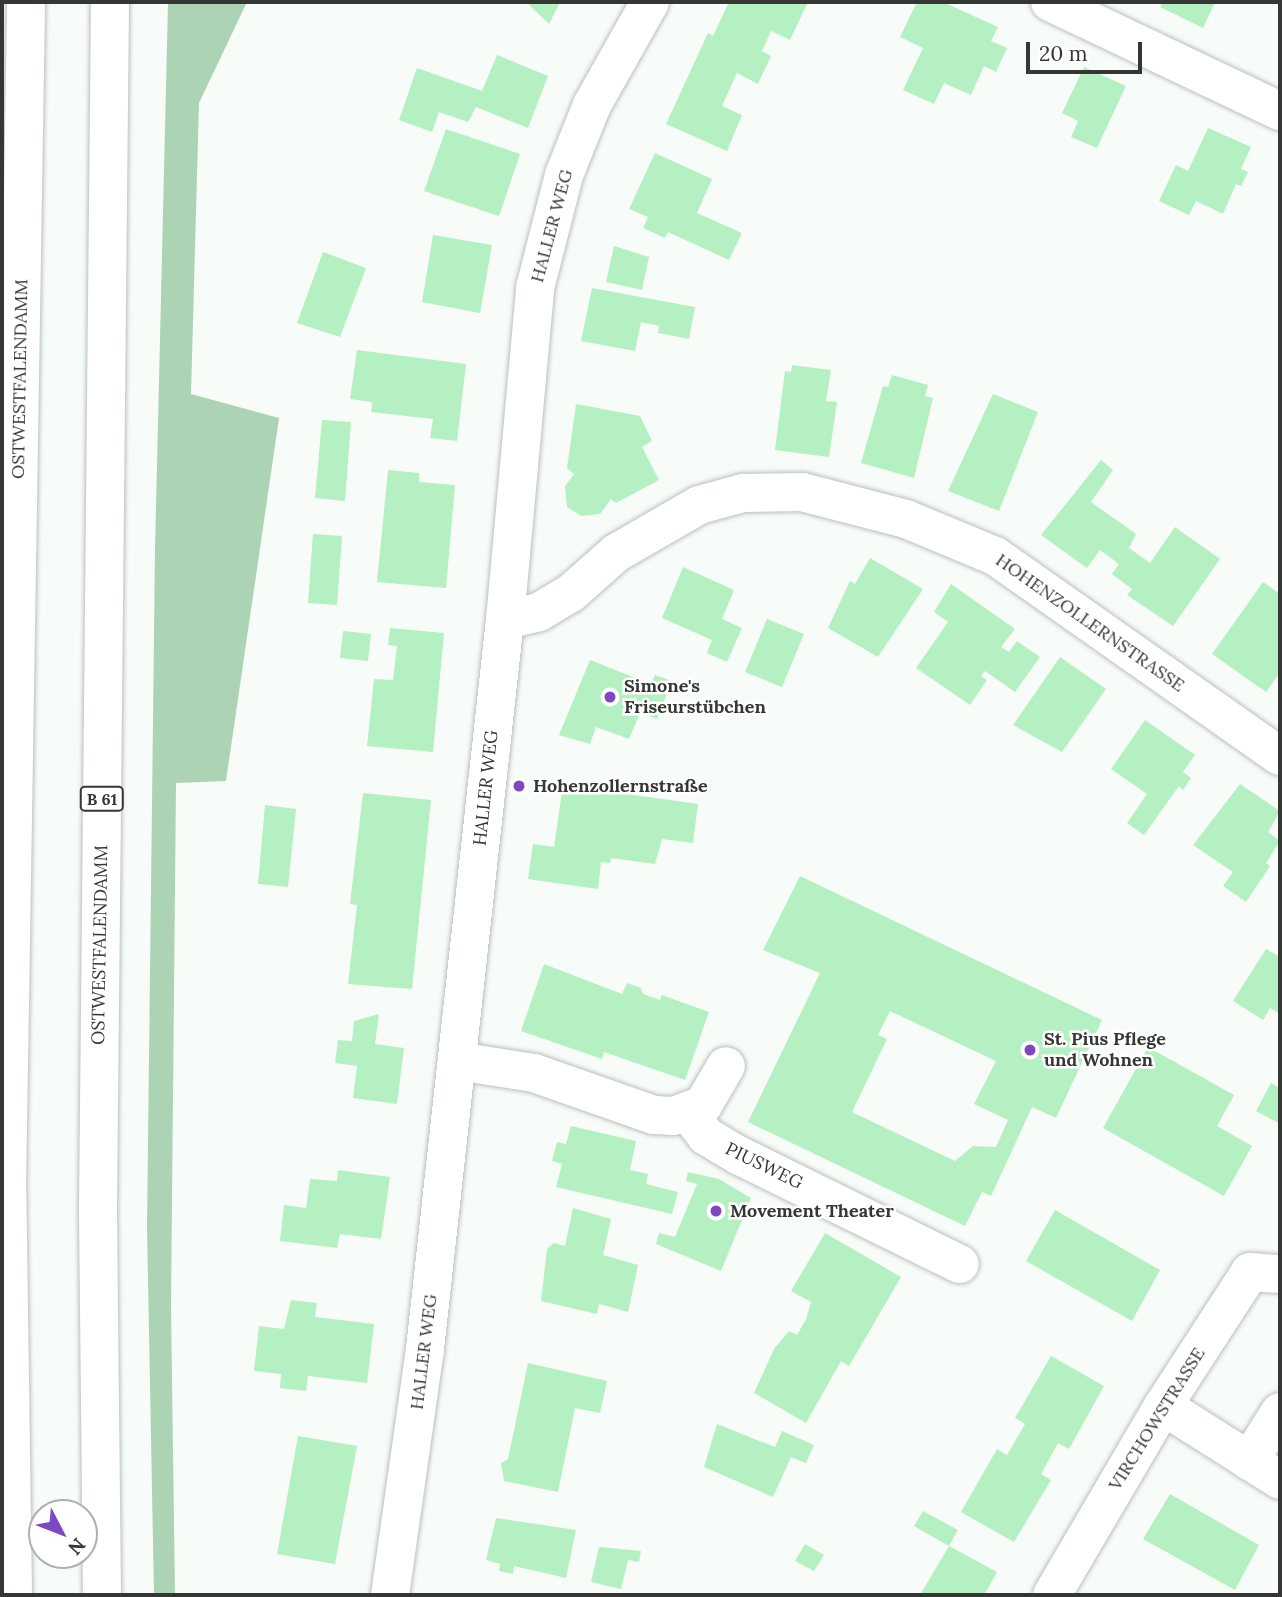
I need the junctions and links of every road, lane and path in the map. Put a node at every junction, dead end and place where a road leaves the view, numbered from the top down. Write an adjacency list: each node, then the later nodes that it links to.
1 (26, 2): 16 (main road, OSTWESTFALENDAMM)
2 (110, 2): 17 (main road, OSTWESTFALENDAMM / B 61)
3 (650, 2): 6 (main road, HALLER WEG)
4 (1050, 2): 5 (main road)
5 (1280, 111)
6 (505, 620): 7 (main road, HOHENZOLLERNSTRASSE); 8 (main road, HALLER WEG)
7 (1280, 756)
8 (457, 1061): 10 (main road); 18 (main road, HALLER WEG)
9 (726, 1066): 10 (main road)
10 (688, 1114): 11 (main road, PIUSWEG)
11 (960, 1264)
12 (1280, 1274): 13 (main road, VIRCHOWSTRASSE)
13 (1163, 1406): 15 (main road); 19 (main road, VIRCHOWSTRASSE)
14 (1280, 1412): 15 (main road)
15 (1265, 1470)
16 (13, 1595)
17 (102, 1595)
18 (390, 1595)
19 (1052, 1595)

